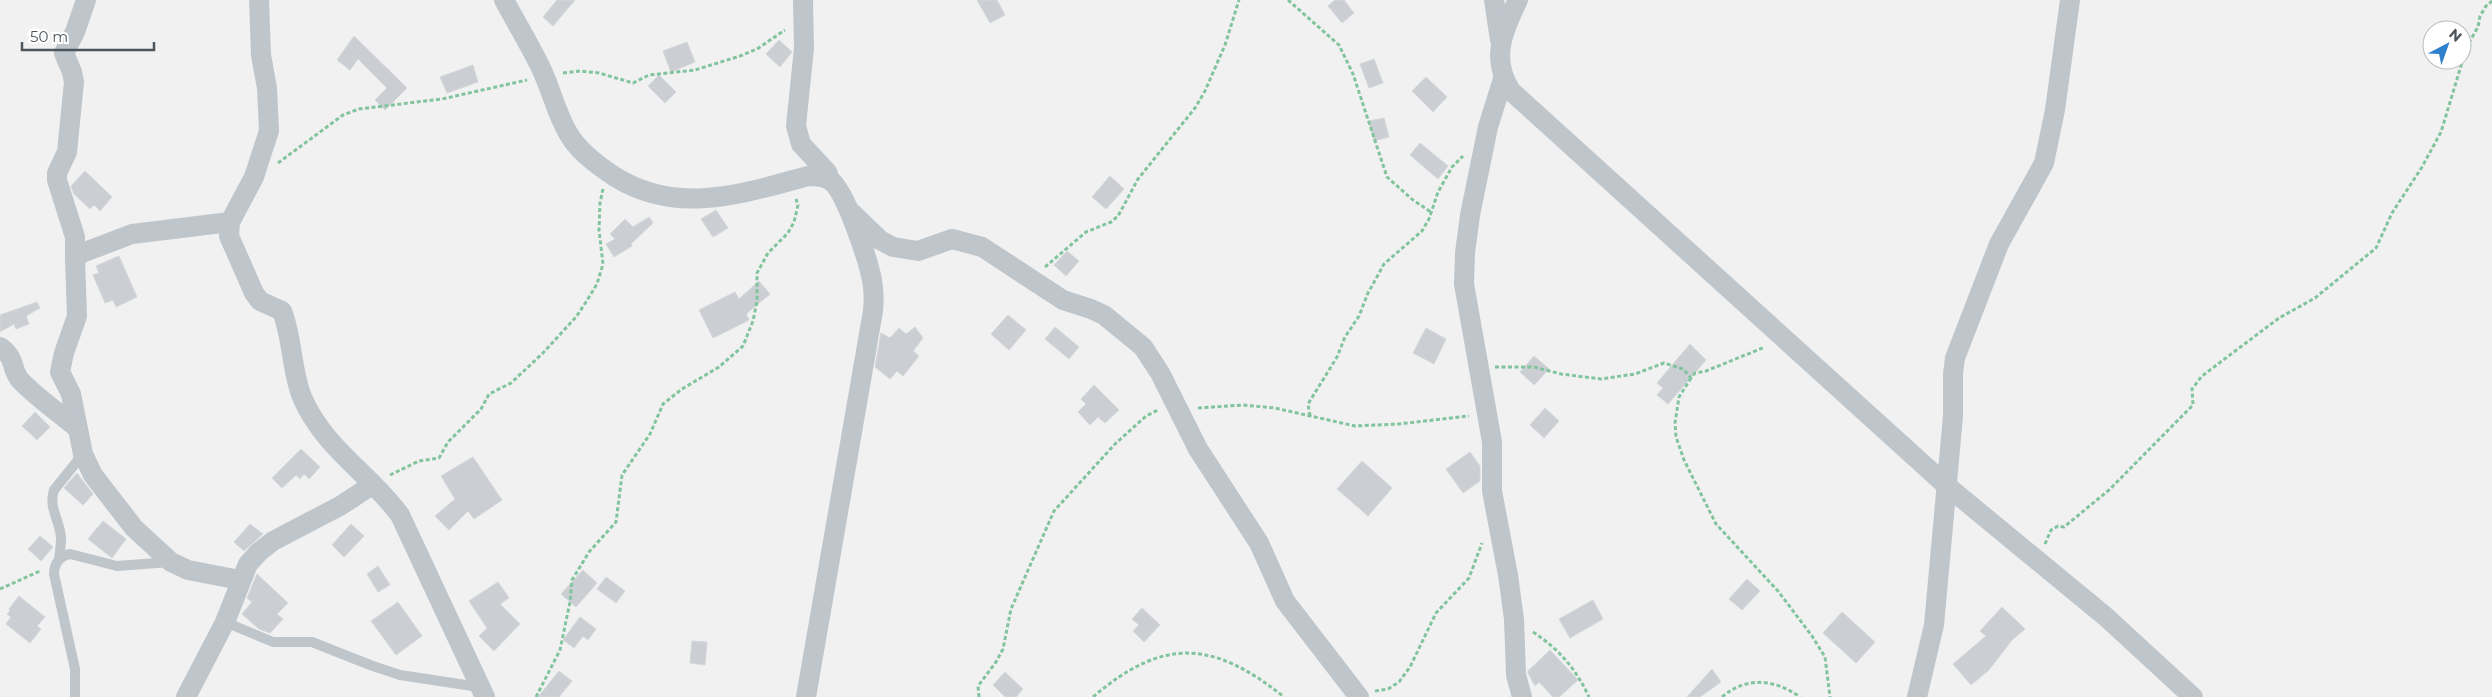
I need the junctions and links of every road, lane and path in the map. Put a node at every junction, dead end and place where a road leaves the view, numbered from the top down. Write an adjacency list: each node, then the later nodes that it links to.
1 (86, 0): 23 (street)
2 (259, 0): 17 (street)
3 (504, 0): 13 (street)
4 (804, 0): 11 (street)
5 (1239, 0): 24 (path)
6 (1288, 0): 21 (path)
7 (1494, 0): 12 (street)
8 (1518, 0): 12 (street)
9 (2070, 0): 35 (street)
10 (2492, 2): 37 (path)
11 (805, 25): 13 (path); 18 (street)
12 (1500, 42): 14 (street)
13 (544, 76): 16 (street); 17 (path)
14 (1503, 79): 25 (street); 27 (street)
15 (1464, 154): 21 (path)
16 (607, 171): 19 (street); 34 (path)
17 (254, 177): 22 (street)
18 (830, 180): 19 (street); 20 (street)
19 (787, 182): 48 (path)
20 (849, 210): 24 (street); 49 (street)
21 (1431, 212): 31 (path)
22 (230, 222): 23 (street); 34 (street)
23 (75, 258): 32 (street)
24 (1032, 280): 29 (street)
25 (1784, 340): 28 (path); 35 (street)
26 (0, 347): 32 (street)
27 (1477, 366): 28 (path); 30 (street)
28 (1691, 378): 57 (path)
29 (1177, 405): 31 (path); 45 (street); 50 (path)
30 (1487, 414): 31 (path); 42 (street)
31 (1310, 416)
32 (77, 428): 33 (street)
33 (83, 454): 38 (lane); 39 (street)
34 (372, 485): 40 (street); 44 (street)
35 (1947, 486): 37 (street); 58 (street)
36 (1482, 542): 45 (path)
37 (2032, 556): 59 (street)
38 (58, 561): 39 (lane); 41 (path); 46 (lane)
39 (171, 562): 40 (street)
40 (240, 580): 43 (street)
41 (0, 589)
42 (1514, 619): 53 (street); 54 (path)
43 (225, 622): 44 (lane); 47 (street)
44 (482, 692)
45 (1358, 695)
46 (75, 697)
47 (186, 697)
48 (536, 697)
49 (806, 697)
50 (979, 697)
51 (1093, 697): 52 (path)
52 (1284, 697)
53 (1522, 697)
54 (1589, 697)
55 (1722, 697): 56 (path)
56 (1800, 697)
57 (1830, 697)
58 (1917, 697)
59 (2193, 697)

